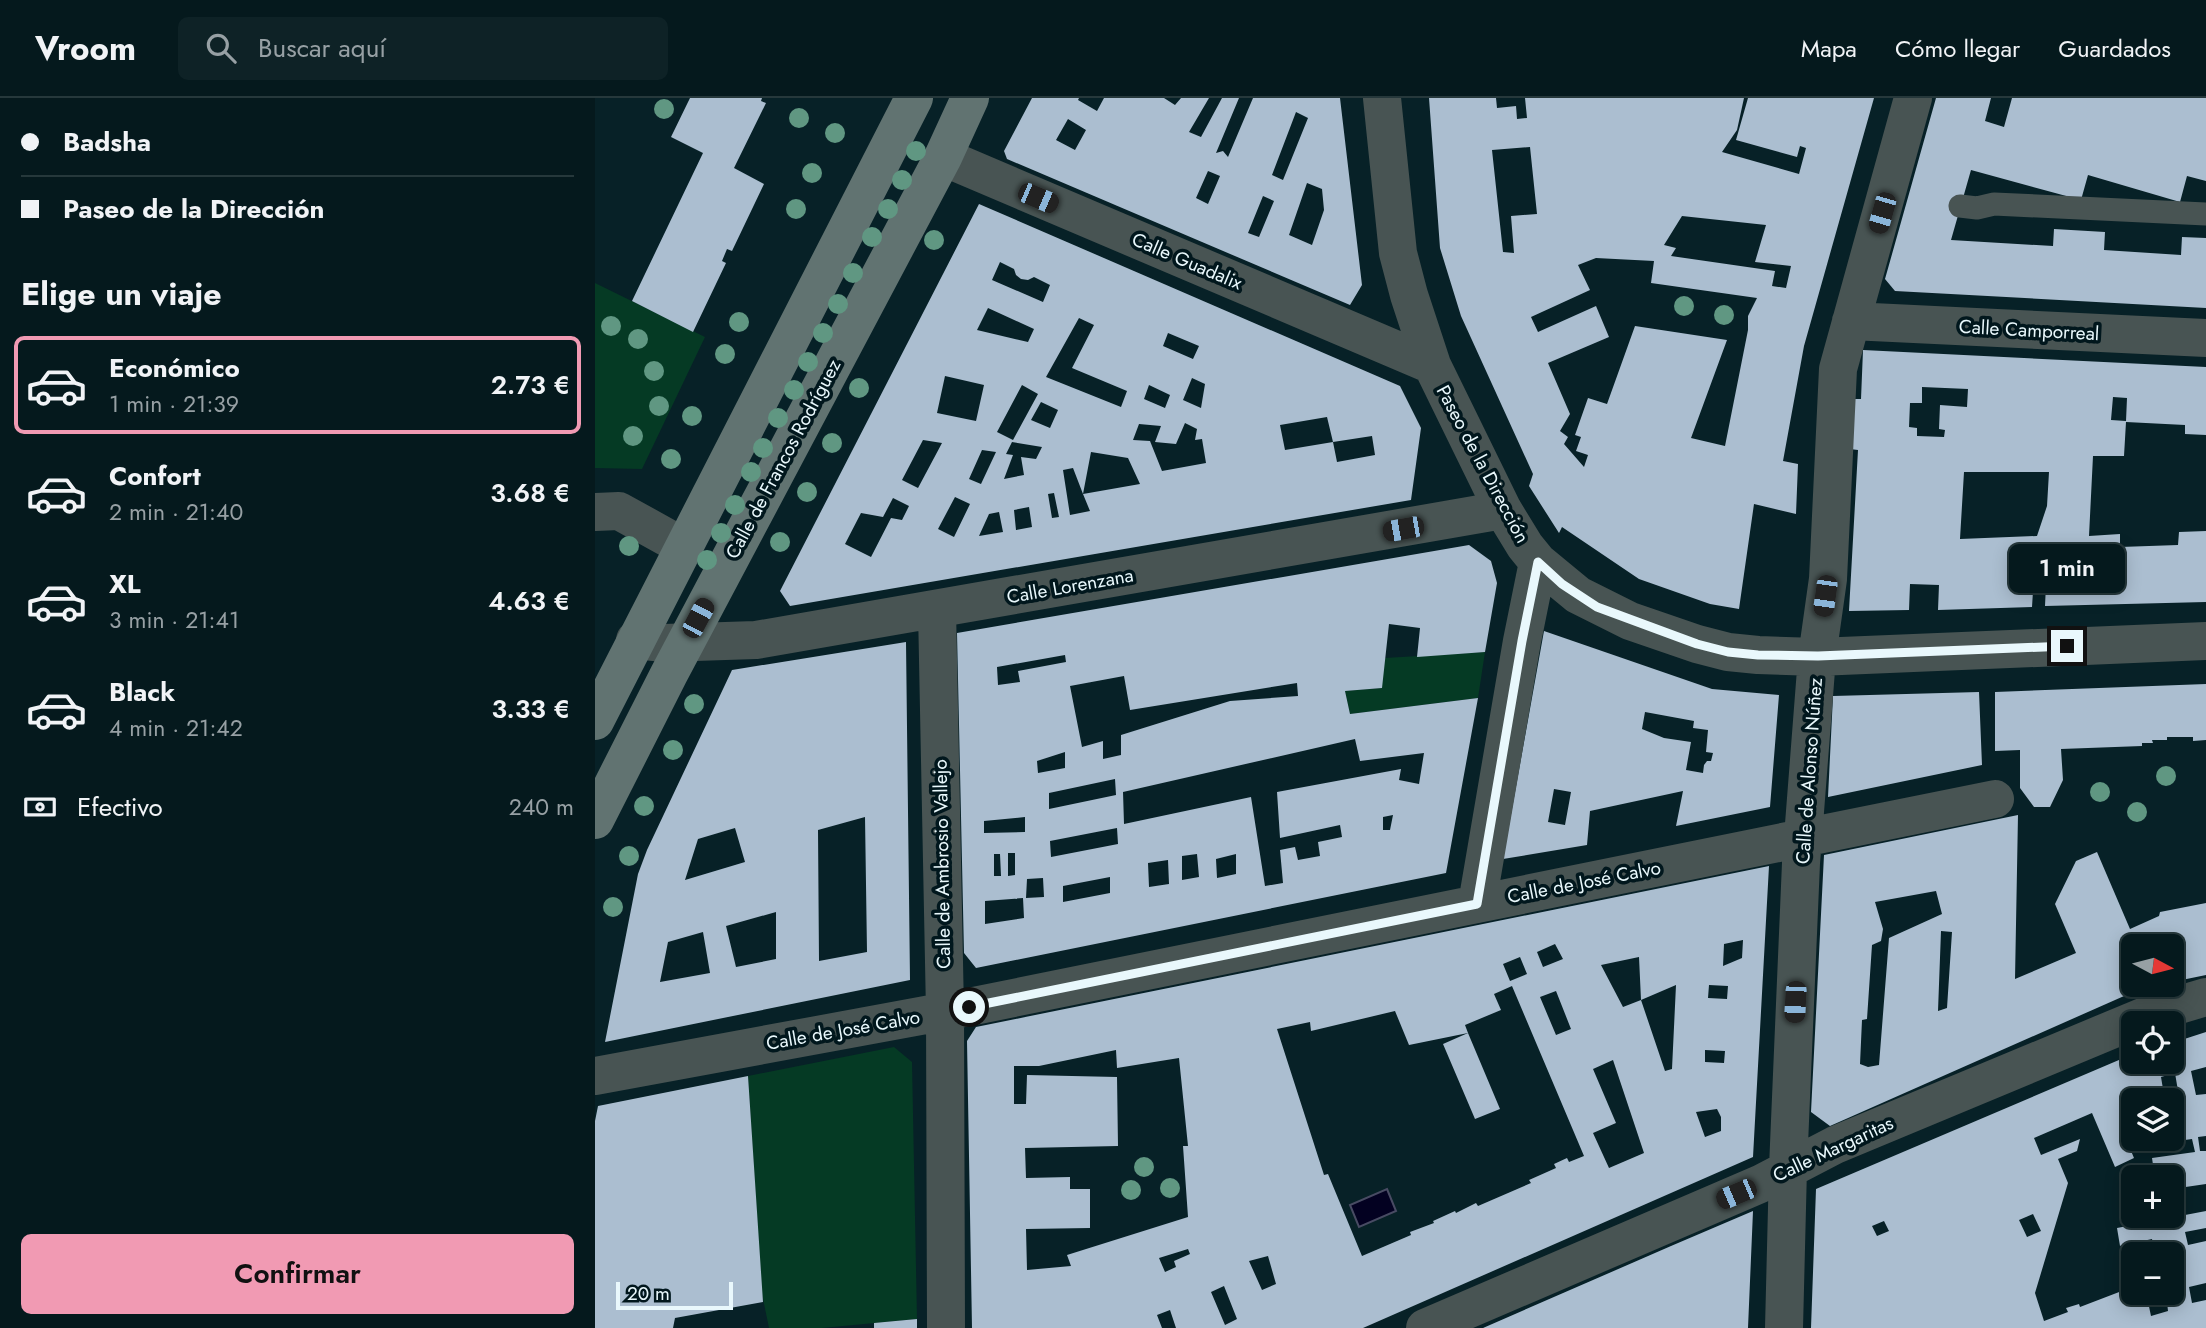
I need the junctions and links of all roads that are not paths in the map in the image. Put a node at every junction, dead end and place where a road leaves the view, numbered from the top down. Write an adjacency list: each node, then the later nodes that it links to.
1 (914, 98): 13 (street)
2 (970, 98): 5 (street, Calle de Francos Rodríguez)
3 (1382, 98): 10 (street, Paseo de la Dirección)
4 (1913, 98): 8 (street, Calle de Alonso Núñez)
5 (943, 157): 10 (street, Calle Guadalix); 18 (street, Calle de Francos Rodríguez)
6 (1960, 206): 7 (lane)
7 (2206, 214)
8 (1851, 321): 9 (street, Calle Camporreal); 19 (street, Calle de Alonso Núñez)
9 (2206, 338)
10 (1432, 365): 11 (street, Paseo de la Dirección)
11 (1503, 510): 14 (street, Paseo de la Dirección); 15 (street, Calle Lorenzana)
12 (595, 512): 13 (street)
13 (684, 547): 16 (street)
14 (1538, 562): 19 (street, Paseo de la Dirección); 24 (street)
15 (937, 609): 18 (street, Calle Lorenzana); 26 (street, Calle de Ambrosio Vallejo)
16 (635, 640): 18 (street, Calle Lorenzana); 20 (street)
17 (2206, 640): 19 (street, Paseo de la Dirección)
18 (686, 642): 22 (street, Calle de Francos Rodríguez)
19 (1818, 656): 23 (street, Calle de Alonso Núñez)
20 (595, 721)
21 (1995, 799): 23 (street, Calle de José Calvo)
22 (595, 820)
23 (1803, 838): 24 (street, Calle de José Calvo); 28 (street, Calle de Alonso Núñez)
24 (1477, 904): 26 (street, Calle de José Calvo)
25 (2206, 997): 28 (street, Calle Margaritas)
26 (945, 1012): 27 (street, Calle de José Calvo); 29 (street, Calle de Ambrosio Vallejo)
27 (595, 1076)
28 (1788, 1168): 30 (street, Calle Margaritas); 31 (street, Calle de Alonso Núñez)
29 (946, 1328)
30 (1425, 1328)
31 (1784, 1328)

